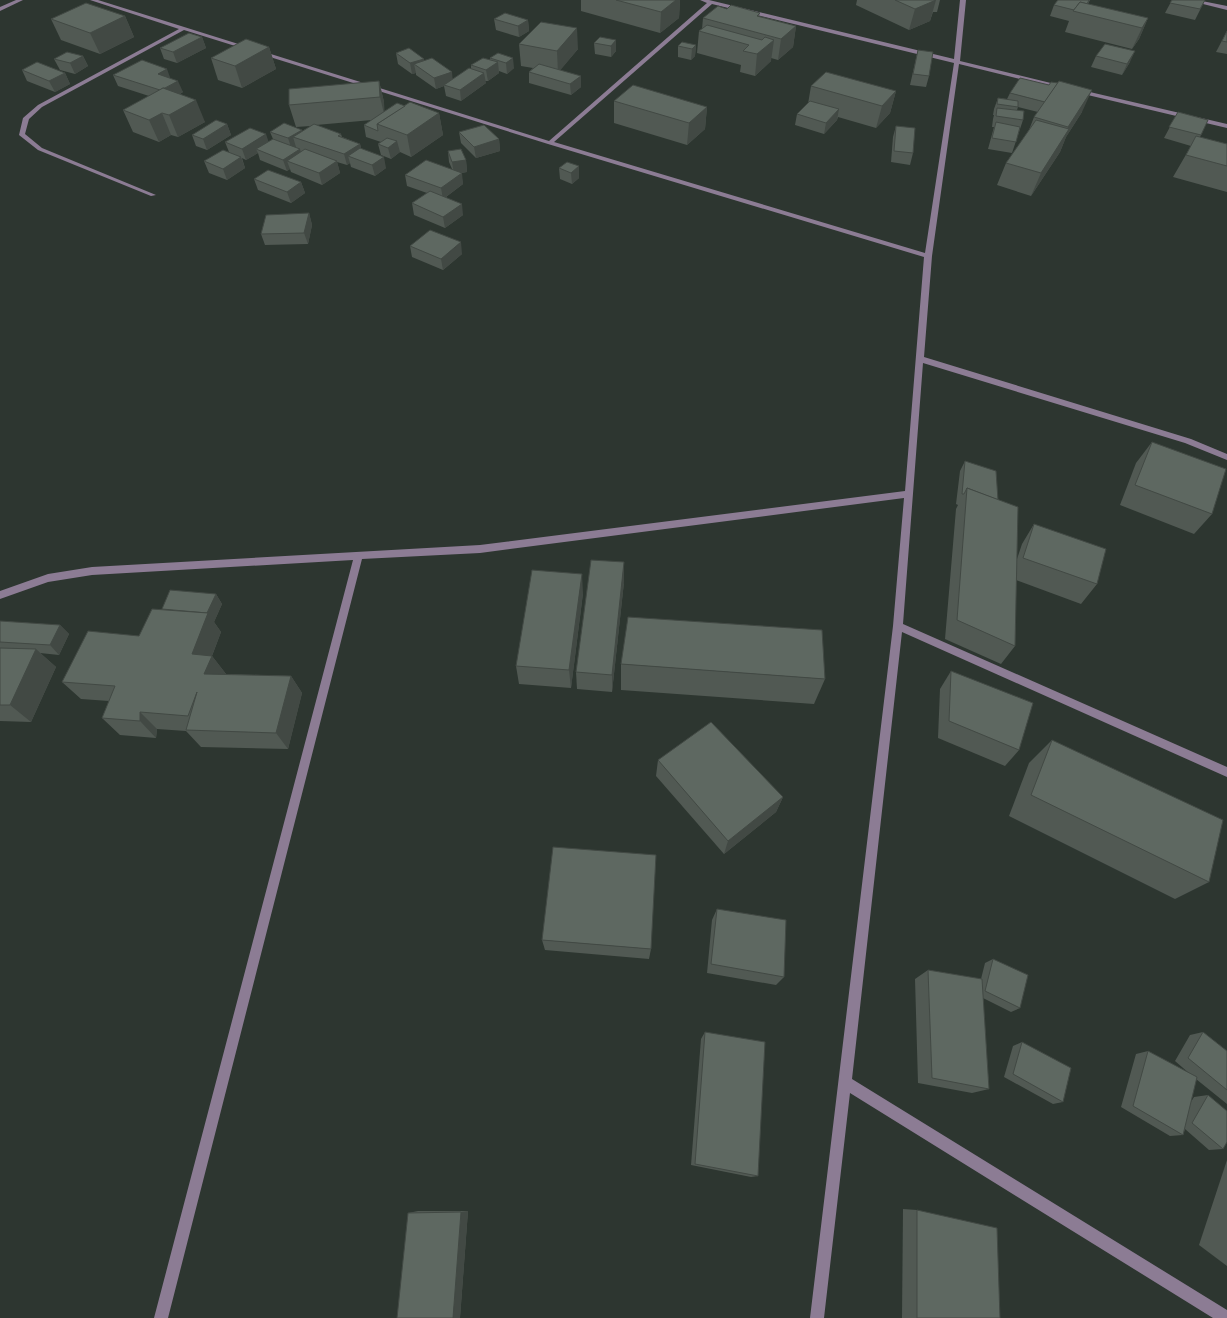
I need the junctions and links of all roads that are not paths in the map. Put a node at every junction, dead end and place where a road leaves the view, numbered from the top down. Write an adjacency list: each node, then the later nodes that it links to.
1 (20, 0): 8 (street)
2 (93, 0): 9 (street)
3 (703, 0): 6 (street)
4 (963, 0): 10 (street)
5 (1190, 0): 7 (street)
6 (711, 2): 10 (street); 12 (street)
7 (1227, 8)
8 (0, 9)
9 (182, 29): 12 (street); 13 (street)
10 (958, 62): 11 (street); 14 (street)
11 (1227, 126)
12 (550, 143): 14 (street)
13 (153, 195)
14 (928, 256): 15 (street)
15 (920, 359): 16 (street); 17 (street)
16 (1227, 458)
17 (909, 494): 18 (street); 20 (street)
18 (358, 558): 19 (street); 23 (street)
19 (0, 595)
20 (898, 626): 21 (street); 22 (street)
21 (1227, 772)
22 (844, 1082): 24 (street); 25 (street)
23 (162, 1318)
24 (817, 1318)
25 (1227, 1318)

